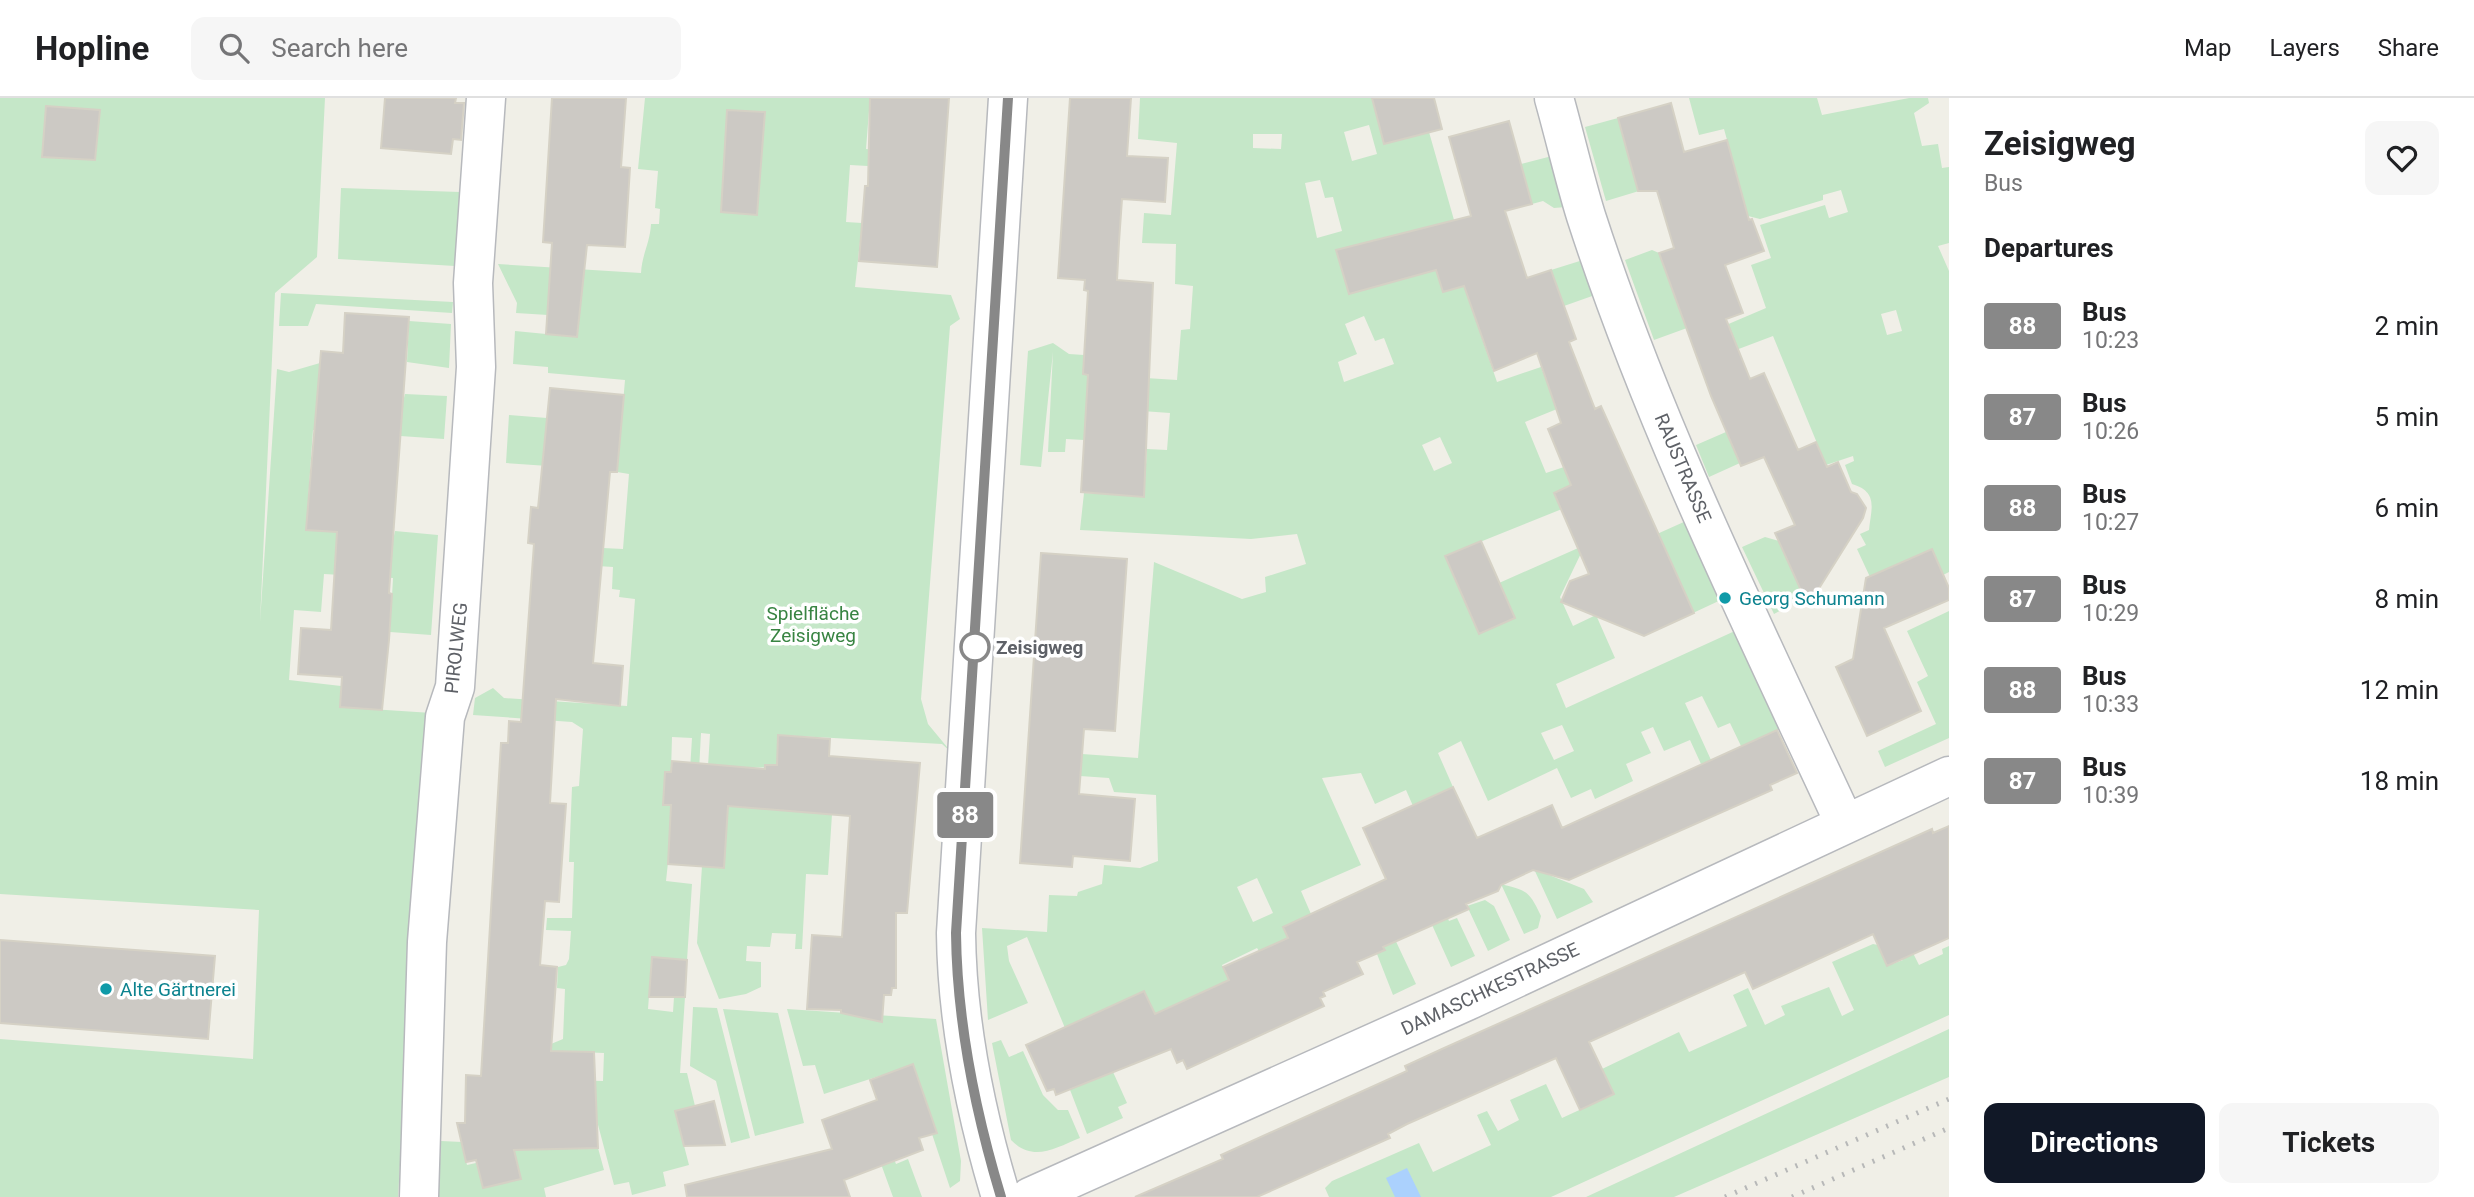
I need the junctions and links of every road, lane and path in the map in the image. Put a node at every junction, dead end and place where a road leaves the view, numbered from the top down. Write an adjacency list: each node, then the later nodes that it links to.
1 (486, 98): 6 (street, PIROLWEG)
2 (1008, 98): 7 (street)
3 (1554, 98): 5 (street, RAUSTRASSE)
4 (1949, 776): 5 (street, DAMASCHKESTRASSE)
5 (1845, 824): 8 (street, DAMASCHKESTRASSE)
6 (419, 1197)
7 (1001, 1197)
8 (1030, 1197)

